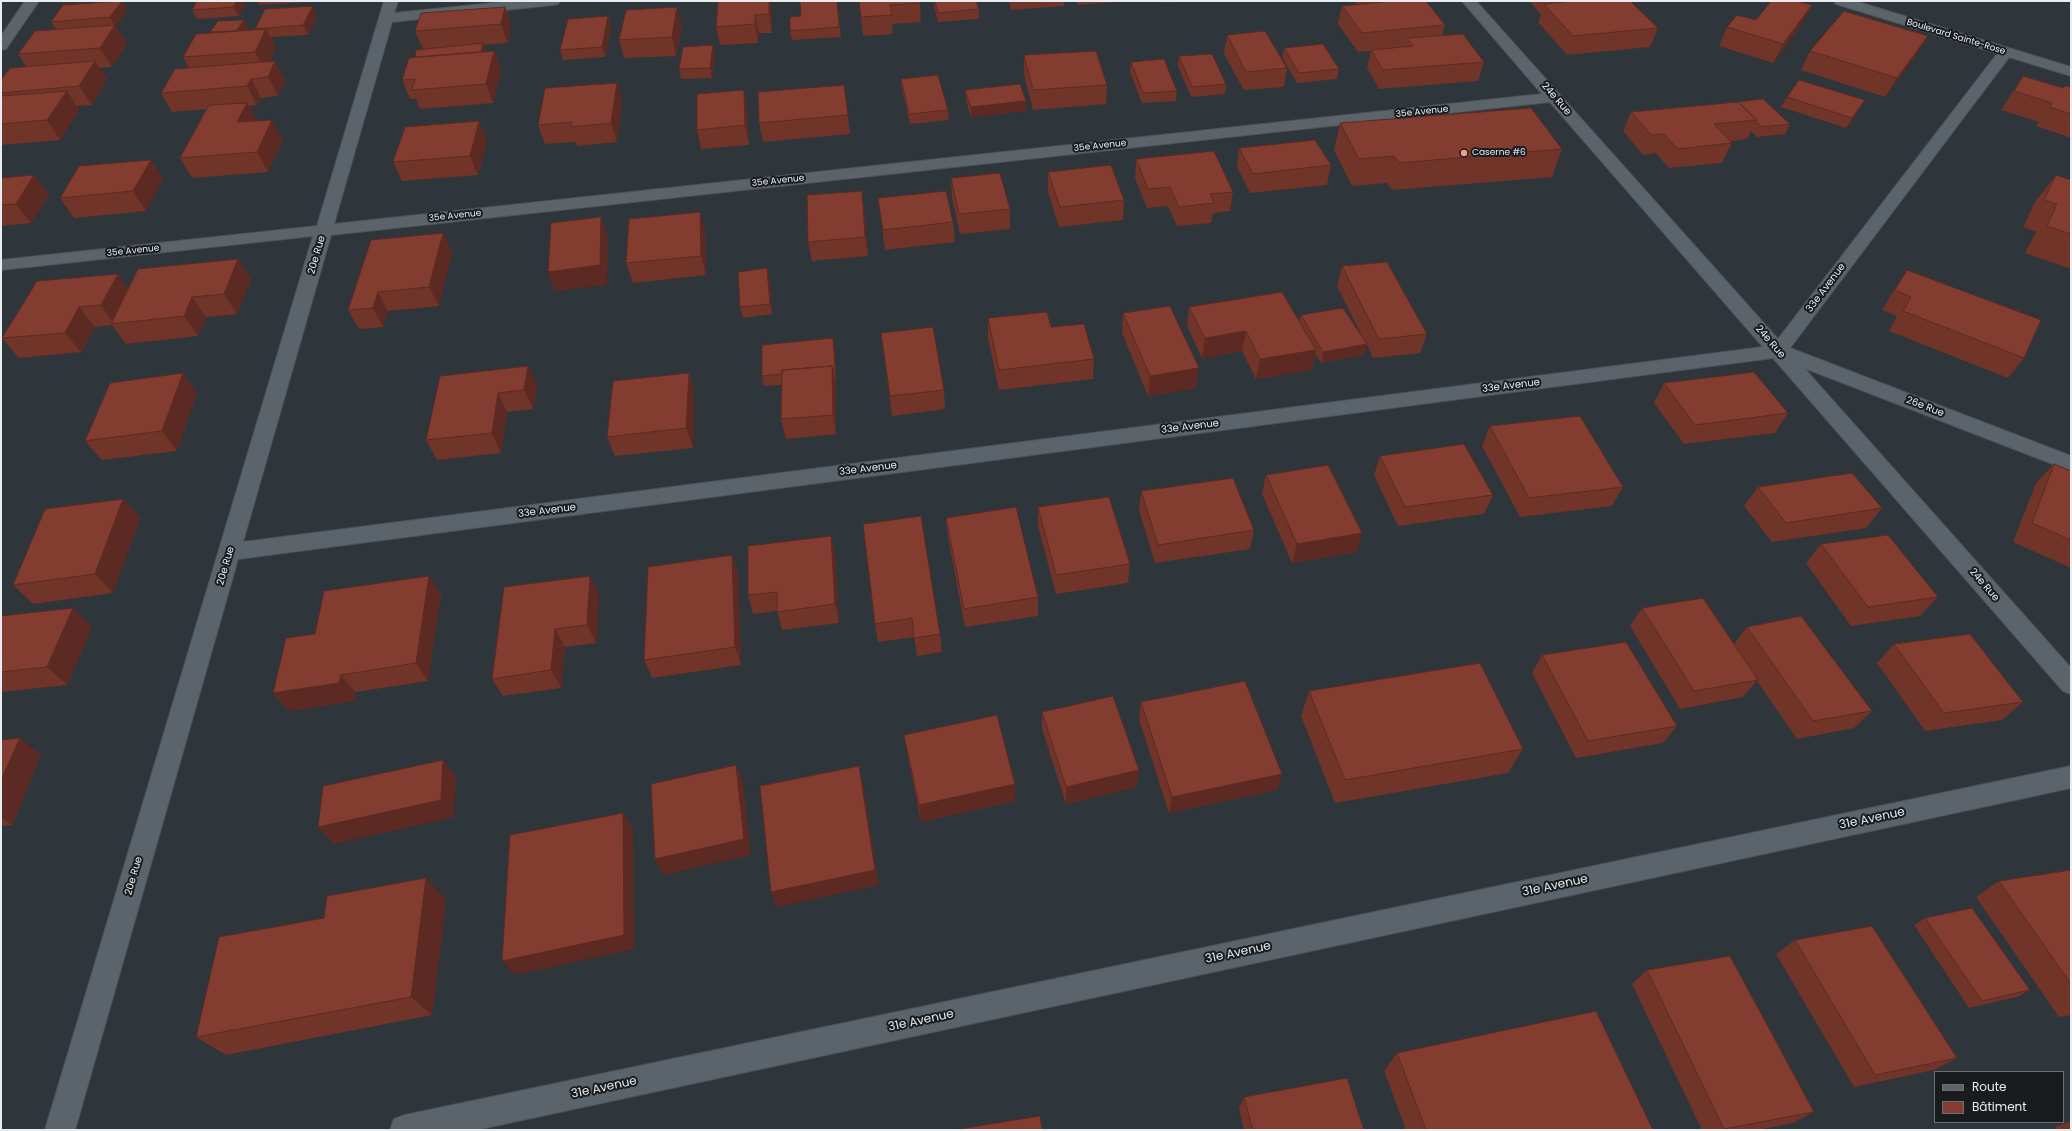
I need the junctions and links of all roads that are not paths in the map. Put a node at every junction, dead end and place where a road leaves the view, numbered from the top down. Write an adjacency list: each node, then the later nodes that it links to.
1 (32, 1): 6 (street)
2 (553, 1): 5 (street)
3 (1469, 1): 9 (street, 24e Rue)
4 (1841, 1): 7 (street, Boulevard Sainte-Rose)
5 (389, 10): 10 (street, 20e Rue)
6 (1, 46)
7 (2005, 53): 8 (street, Boulevard Sainte-Rose); 12 (street, 33e Avenue)
8 (2071, 72)
9 (1554, 97): 10 (street, 35e Avenue); 12 (street, 24e Rue)
10 (324, 230): 11 (street, 35e Avenue); 14 (street, 20e Rue)
11 (1, 265)
12 (1778, 351): 13 (street, 26e Rue); 14 (street, 33e Avenue); 15 (street, 24e Rue)
13 (2071, 464)
14 (230, 552): 17 (street, 20e Rue)
15 (2071, 684)
16 (2071, 776): 18 (street, 31e Avenue)
17 (60, 1130)
18 (405, 1130)

